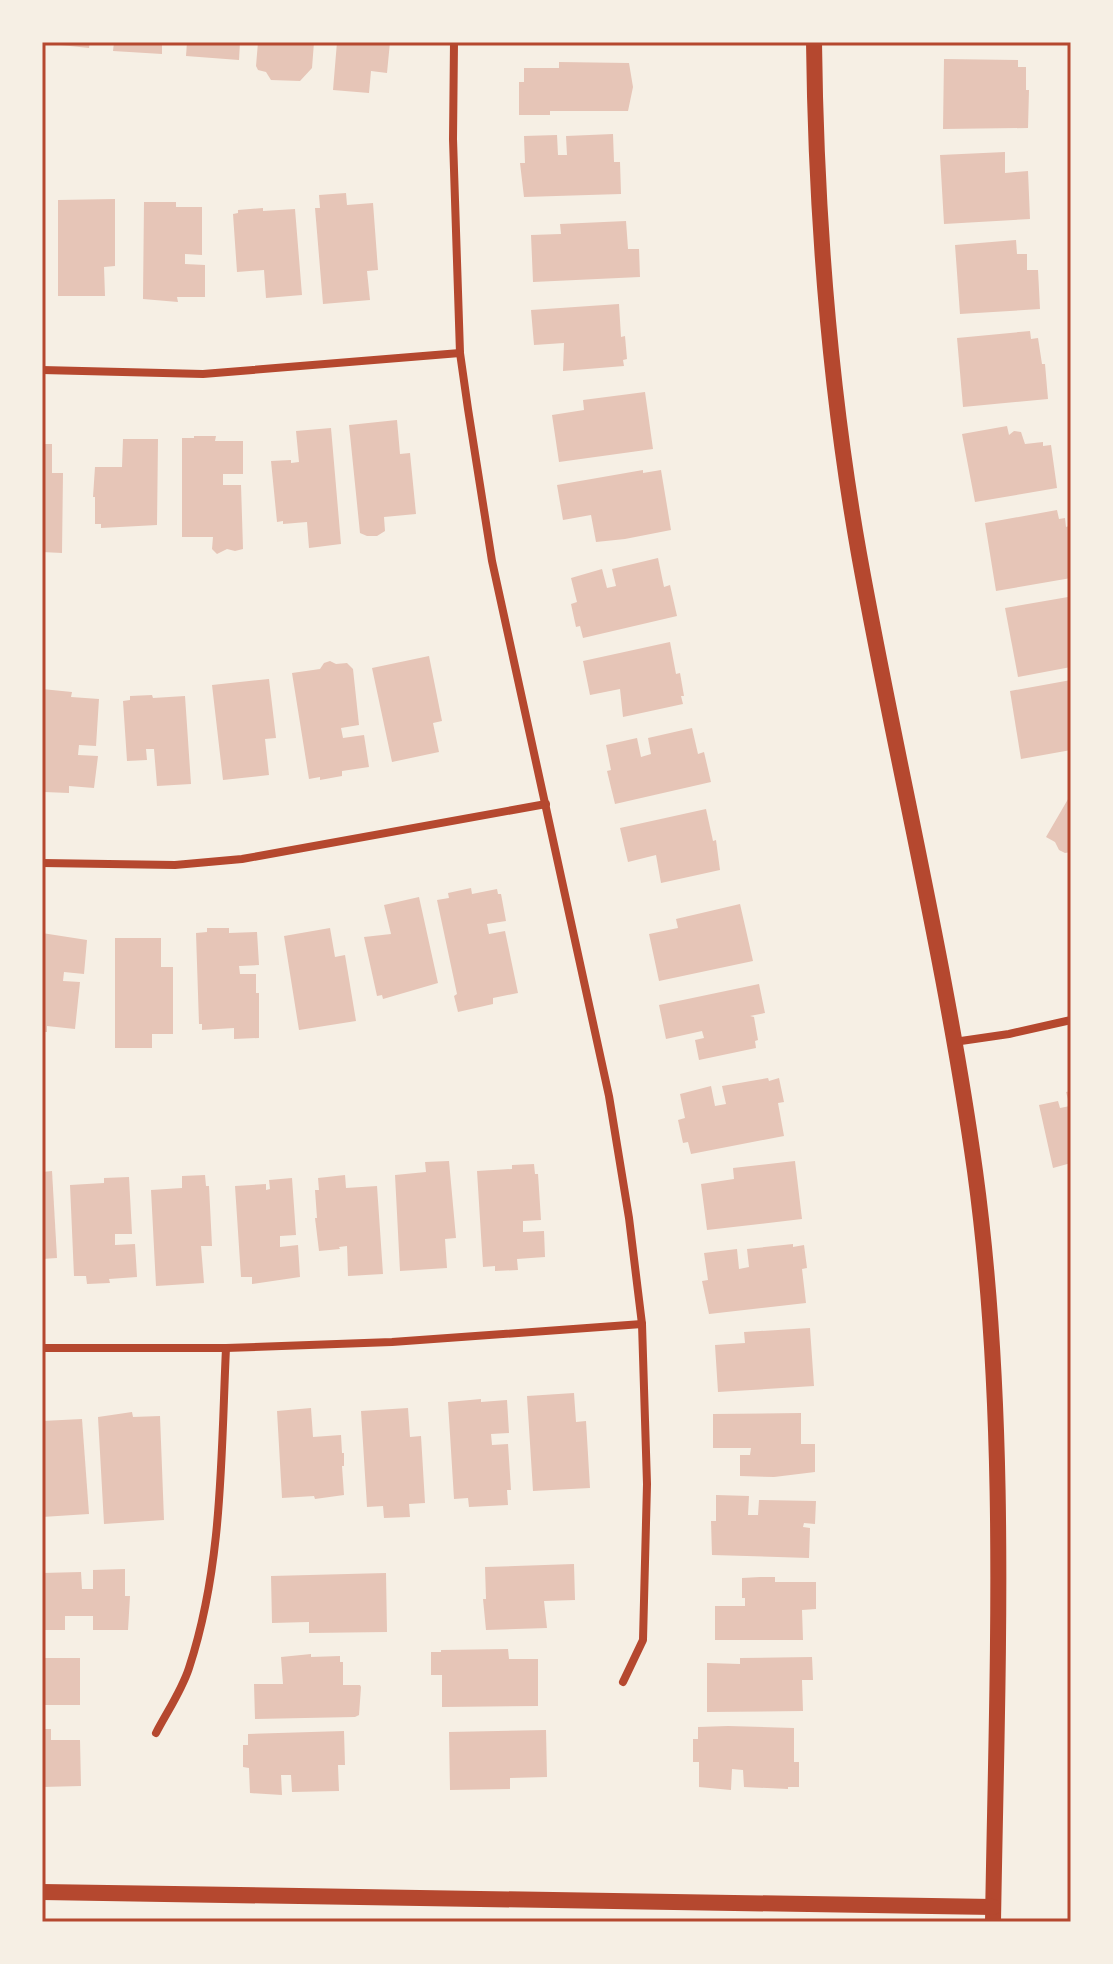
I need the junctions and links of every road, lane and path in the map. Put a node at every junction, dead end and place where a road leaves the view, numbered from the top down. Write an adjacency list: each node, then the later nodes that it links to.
1 (454, 42): 3 (street)
2 (814, 42): 8 (main road)
3 (460, 353): 4 (street); 5 (street)
4 (42, 370)
5 (546, 804): 6 (street); 9 (street)
6 (42, 863)
7 (1071, 1020): 8 (street)
8 (953, 1042): 15 (main road)
9 (642, 1324): 11 (street); 12 (street)
10 (42, 1348): 11 (street)
11 (226, 1348): 13 (street)
12 (623, 1682)
13 (156, 1733)
14 (42, 1892): 15 (main road)
15 (993, 1915)

